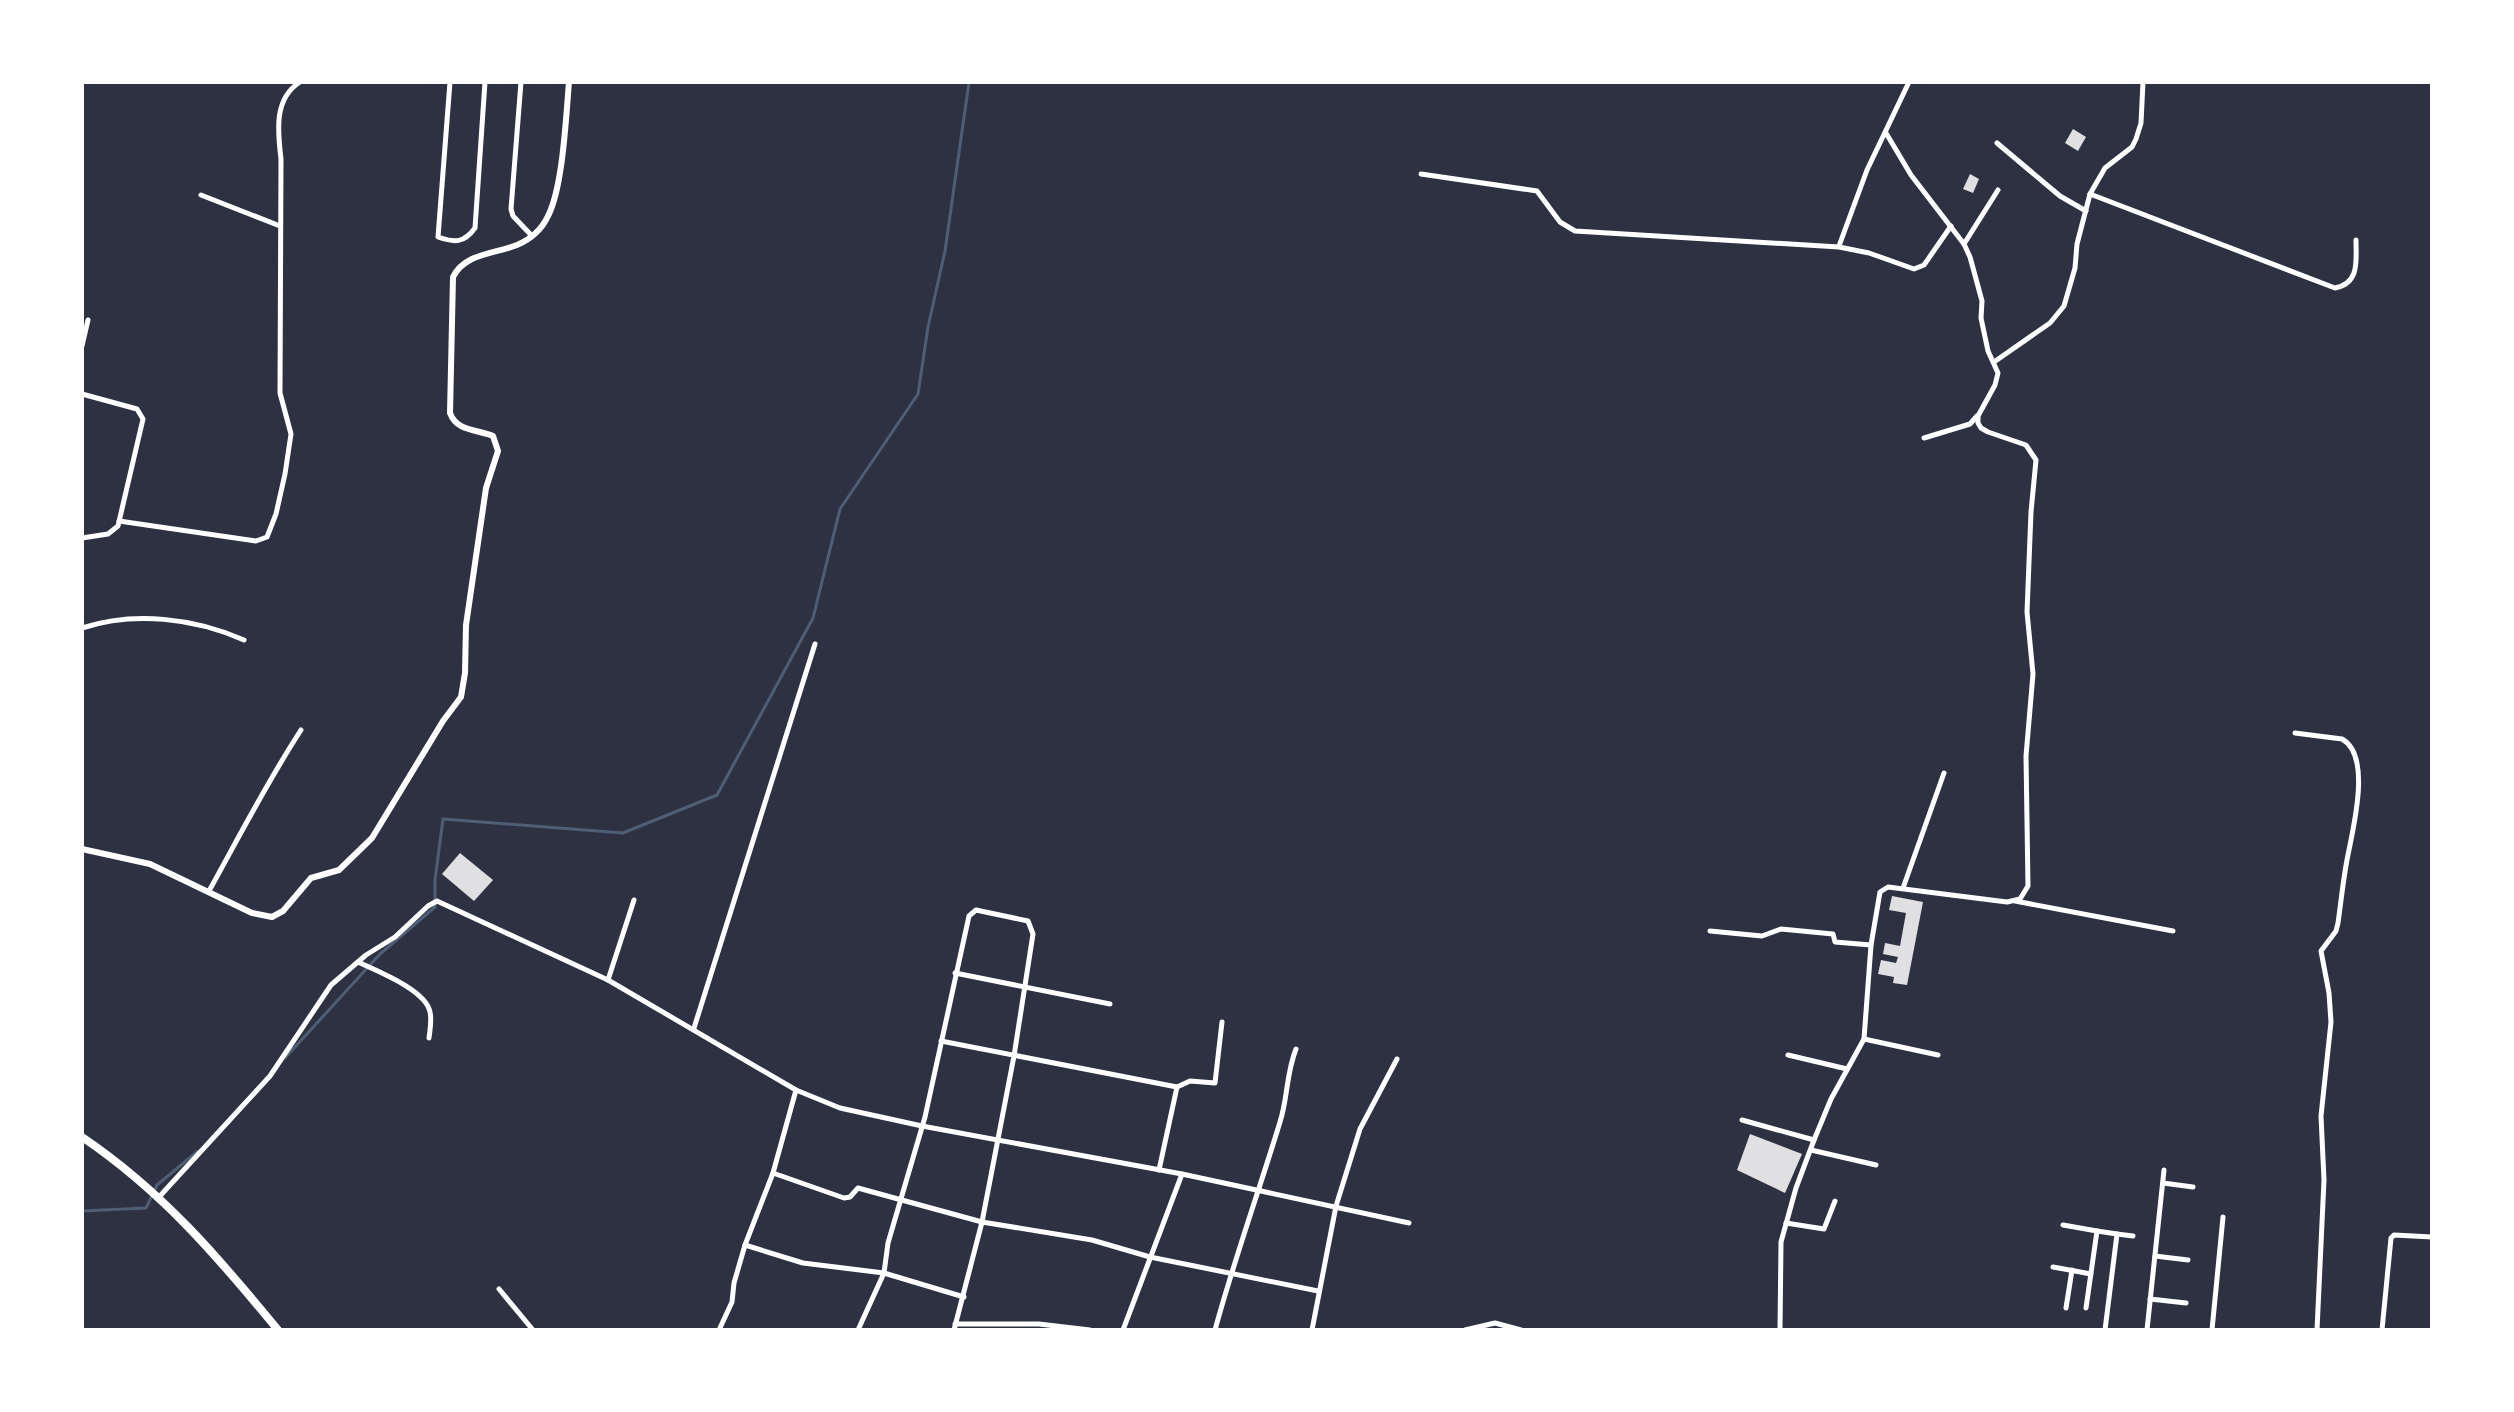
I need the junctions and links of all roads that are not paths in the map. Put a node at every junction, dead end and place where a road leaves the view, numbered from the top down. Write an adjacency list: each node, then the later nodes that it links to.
1 (300, 82): 15 (street)
2 (450, 82): 3 (street)
3 (485, 82)
4 (521, 82): 17 (street)
5 (569, 82): 17 (street)
6 (1909, 82): 8 (street)
7 (2143, 82): 12 (street)
8 (1886, 133): 16 (street); 20 (street)
9 (1997, 143): 14 (street)
10 (1421, 174): 20 (street)
11 (1998, 190): 19 (street)
12 (2090, 194): 14 (street); 18 (street)
13 (201, 195): 15 (street)
14 (2086, 211): 23 (street)
15 (280, 226): 27 (street)
16 (1951, 226): 19 (street); 20 (street)
17 (532, 236): 37 (street)
18 (2356, 240)
19 (1964, 244): 23 (street)
20 (1839, 247)
21 (88, 320): 22 (street)
22 (82, 346)
23 (1994, 364): 25 (street)
24 (82, 394): 27 (street)
25 (1978, 416): 26 (street); 39 (street)
26 (1924, 438)
27 (119, 521): 28 (street)
28 (82, 538)
29 (82, 628): 30 (street)
30 (244, 640)
31 (815, 644): 49 (street)
32 (301, 730): 37 (street)
33 (2295, 733): 119 (street)
34 (1944, 773): 36 (street)
35 (82, 849): 37 (street)
36 (1903, 888): 39 (street); 42 (street)
37 (209, 891)
38 (634, 900): 45 (street)
39 (2014, 901): 41 (street)
40 (1710, 931): 42 (street)
41 (2173, 931)
42 (1871, 945): 51 (street)
43 (362, 963): 45 (street); 50 (street); 75 (street)
44 (955, 973): 46 (street); 46 (street); 52 (street)
45 (608, 980): 49 (street)
46 (1026, 987): 47 (street); 56 (street)
47 (1110, 1004)
48 (1222, 1022): 59 (street)
49 (694, 1028): 60 (street)
50 (429, 1038)
51 (1864, 1039): 55 (street); 58 (street)
52 (941, 1041): 56 (street); 62 (street)
53 (1296, 1049): 74 (street)
54 (1788, 1055): 58 (street)
55 (1938, 1055)
56 (1014, 1056): 59 (street); 64 (street)
57 (1397, 1059): 78 (street)
58 (1847, 1069): 65 (street)
59 (1177, 1087): 68 (street)
60 (796, 1090): 62 (street); 70 (street)
61 (1742, 1120): 65 (street)
62 (922, 1126): 64 (street); 76 (street)
63 (82, 1137): 75 (highway)
64 (997, 1140): 68 (street); 80 (street)
65 (1814, 1140): 66 (street)
66 (1811, 1150): 67 (street); 82 (street)
67 (1876, 1165)
68 (1159, 1170): 71 (street)
69 (2164, 1170): 72 (street)
70 (773, 1173): 76 (street); 88 (street)
71 (1182, 1174): 74 (street); 90 (street)
72 (2163, 1183): 73 (street); 89 (street)
73 (2193, 1187)
74 (1258, 1190): 78 (street); 95 (street)
75 (158, 1196): 105 (highway)
76 (901, 1200): 80 (street); 94 (street)
77 (1835, 1201): 82 (street)
78 (1336, 1206): 81 (street); 98 (street)
79 (2223, 1217): 118 (street)
80 (982, 1222): 90 (street); 99 (street)
81 (1409, 1223)
82 (1786, 1223): 115 (street)
83 (2063, 1225): 84 (street)
84 (2097, 1231): 85 (street); 96 (street)
85 (2117, 1234): 86 (street); 116 (street)
86 (2133, 1236)
87 (2432, 1237): 120 (street)
88 (745, 1245): 94 (street); 107 (street)
89 (2155, 1256): 91 (street); 100 (street)
90 (1150, 1257): 95 (street); 110 (street)
91 (2188, 1260)
92 (2053, 1267): 93 (street)
93 (2072, 1270): 96 (street); 102 (street)
94 (884, 1273): 99 (street); 108 (street)
95 (1230, 1273): 98 (street); 111 (street)
96 (2091, 1274): 103 (street)
97 (499, 1289): 106 (street)
98 (1318, 1291): 112 (street)
99 (964, 1297): 104 (street)
100 (2150, 1299): 101 (street); 117 (street)
101 (2186, 1303)
102 (2066, 1308)
103 (2086, 1308)
104 (954, 1327): 109 (street)
105 (278, 1330)
106 (533, 1330)
107 (719, 1330)
108 (858, 1330)
109 (1090, 1330)
110 (1123, 1330)
111 (1215, 1330)
112 (1312, 1330)
113 (1465, 1330): 114 (street)
114 (1520, 1330)
115 (1780, 1330)
116 (2105, 1330)
117 (2147, 1330)
118 (2212, 1330)
119 (2317, 1330)
120 (2382, 1330)

